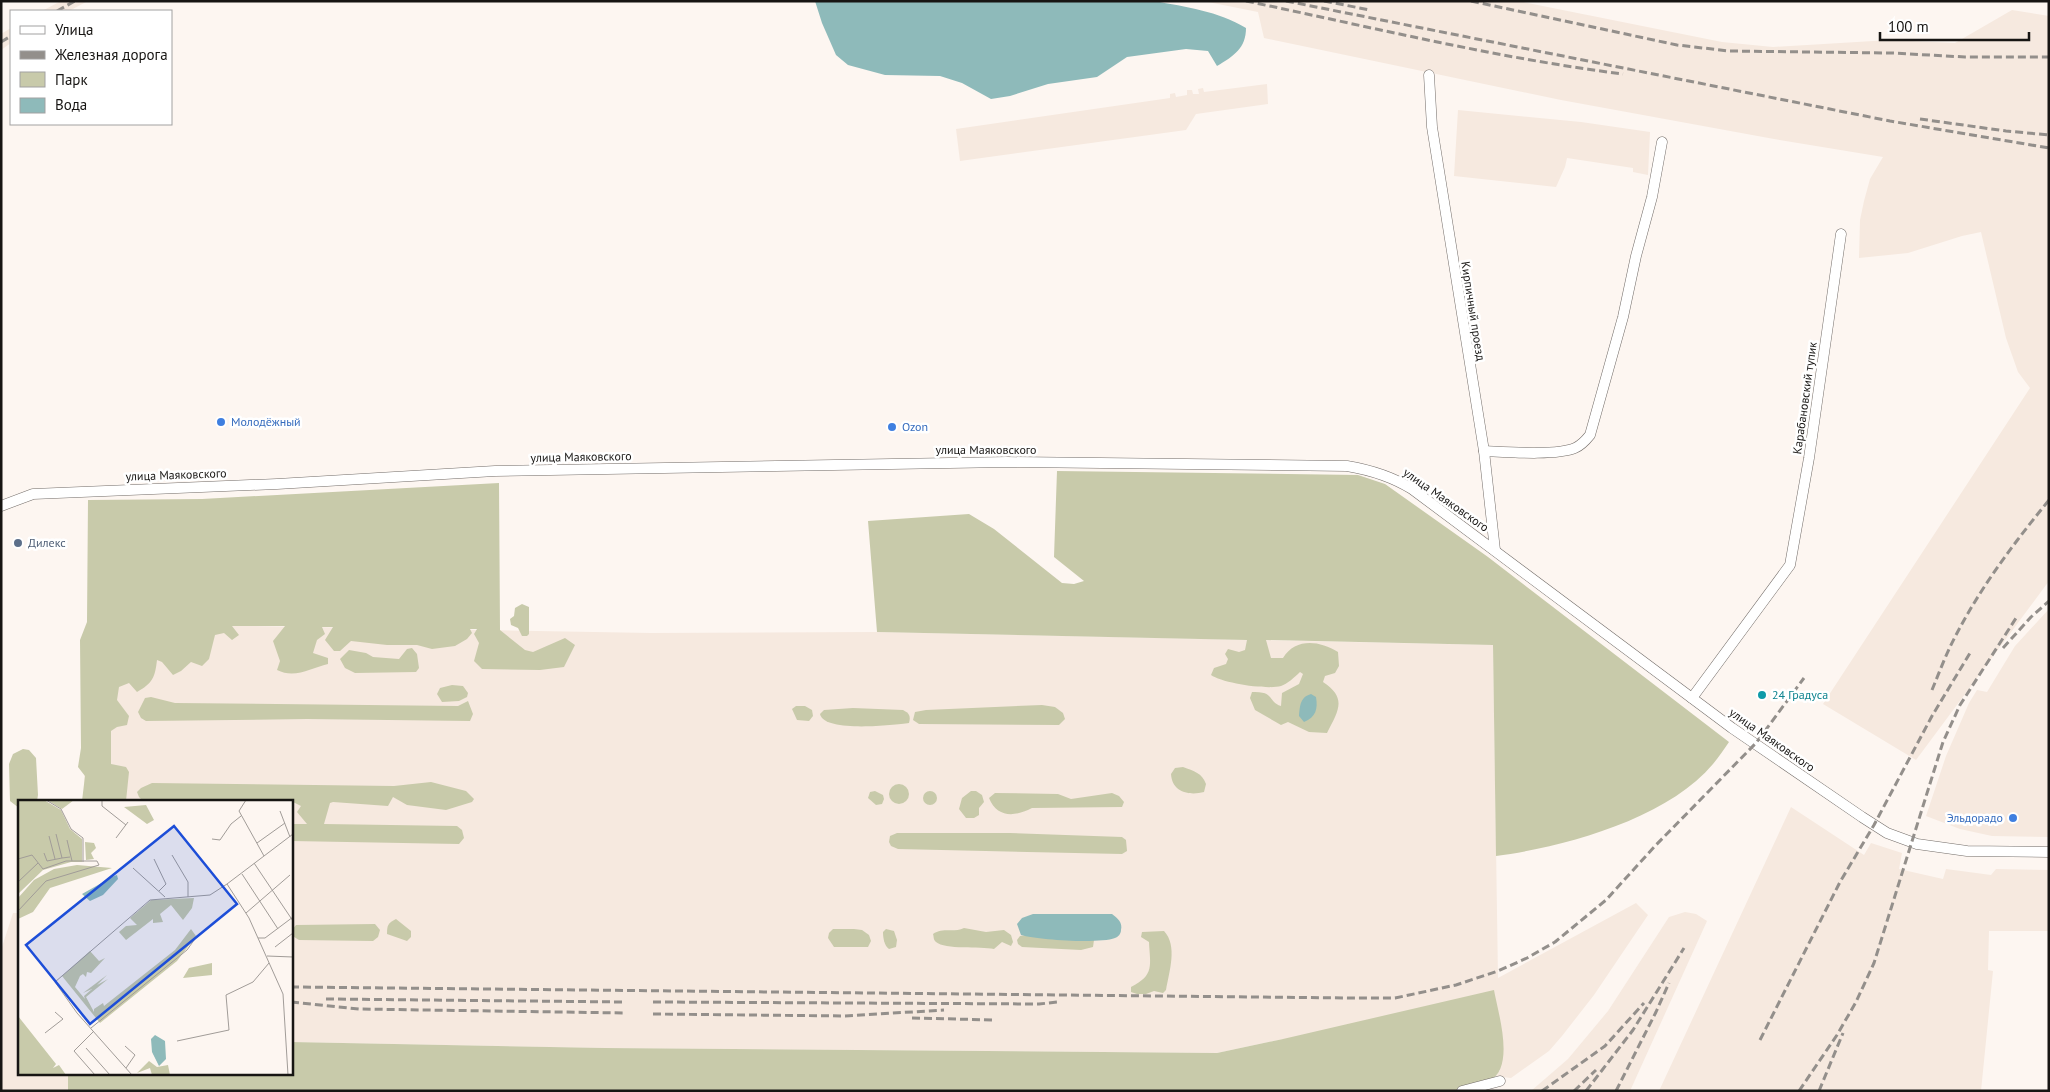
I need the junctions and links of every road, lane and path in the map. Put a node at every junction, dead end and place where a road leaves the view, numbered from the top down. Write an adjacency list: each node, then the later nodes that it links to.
1 (1428, 75): 4 (street, Кирпичный проезд)
2 (1662, 142): 4 (street)
3 (1840, 234): 7 (street, Карабановский тупик)
4 (1484, 451): 6 (street, Кирпичный проезд)
5 (1, 506): 6 (street, улица Маяковского)
6 (1495, 550): 7 (street, улица Маяковского)
7 (1692, 698): 8 (street, улица Маяковского)
8 (2049, 852)
9 (1500, 1081): 10 (street)
10 (1462, 1091)

